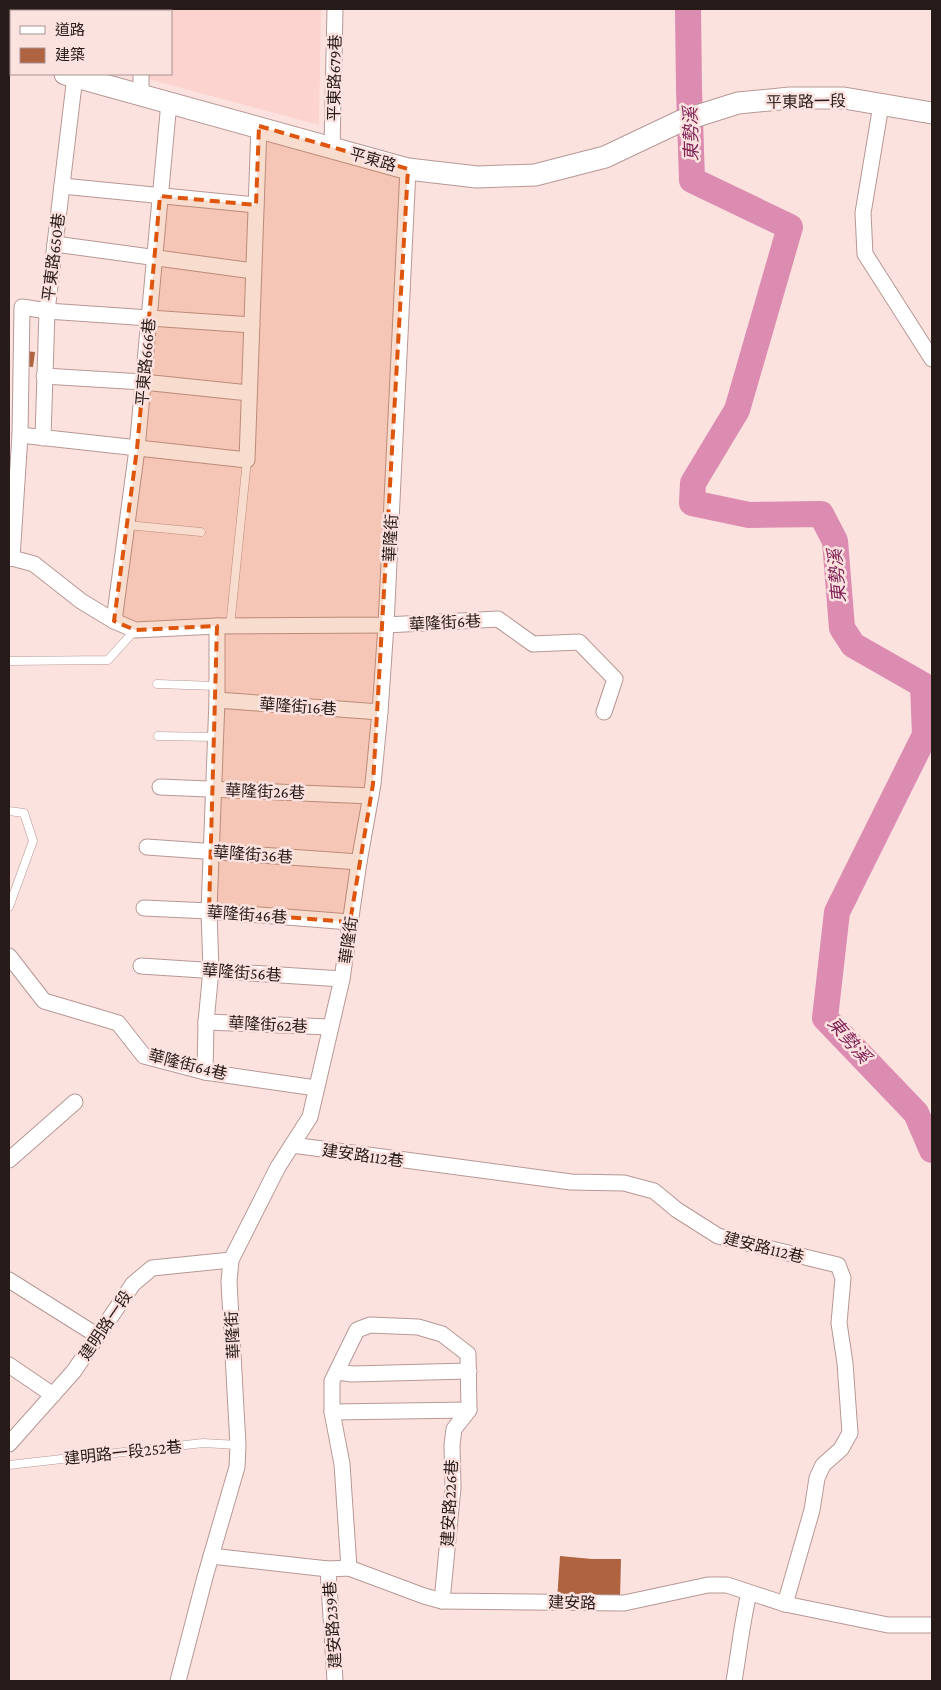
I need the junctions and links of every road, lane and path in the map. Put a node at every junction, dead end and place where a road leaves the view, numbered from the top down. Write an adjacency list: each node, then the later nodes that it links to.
1 (334, 9): 9 (street, 平東路679巷)
2 (70, 75): 3 (street, 平東路); 11 (street, 平東路650巷)
3 (141, 84): 4 (street, 平東路)
4 (169, 102): 8 (street, 平東路); 12 (street, 平東路666巷)
5 (881, 104): 6 (street, 平東路一段); 7 (street, 平東路一段); 20 (street)
6 (932, 114)
7 (682, 121): 10 (street, 平東路)
8 (258, 126): 9 (street, 平東路); 13 (street)
9 (332, 148): 10 (street, 平東路)
10 (408, 169): 33 (street, 華隆街)
11 (62, 186): 12 (street); 14 (street, 平東路650巷)
12 (160, 196): 13 (street); 15 (street, 平東路666巷)
13 (256, 205): 16 (street)
14 (55, 244): 15 (street); 17 (street, 平東路650巷)
15 (155, 258): 16 (street); 18 (street, 平東路666巷)
16 (254, 271): 19 (street)
17 (46, 310): 18 (street); 21 (street, 平東路650巷); 24 (street)
18 (149, 318): 19 (street); 22 (street, 平東路666巷)
19 (252, 325): 23 (street)
20 (932, 359)
21 (44, 376): 22 (street); 25 (street, 平東路650巷)
22 (143, 382): 23 (street); 26 (street, 平東路666巷)
23 (249, 392): 27 (street)
24 (20, 435): 25 (street); 30 (street)
25 (43, 438): 26 (street)
26 (137, 449): 27 (street); 28 (street, 平東路666巷)
27 (247, 460): 32 (lane)
28 (127, 526): 29 (lane); 31 (street, 平東路666巷)
29 (201, 532)
30 (10, 558): 31 (street)
31 (114, 621): 34 (street)
32 (223, 626): 33 (street, 華隆街6巷); 34 (street, 華隆街6巷); 37 (street)
33 (386, 626): 38 (street, 華隆街); 39 (street, 華隆街6巷)
34 (135, 630): 35 (lane)
35 (9, 661)
36 (157, 684): 37 (lane)
37 (217, 693): 38 (street, 華隆街16巷); 41 (street)
38 (380, 712): 44 (street, 華隆街)
39 (604, 712)
40 (158, 736): 41 (lane)
41 (215, 737): 43 (street)
42 (160, 787): 43 (street, 華隆街26巷)
43 (213, 789): 44 (street, 華隆街26巷); 47 (street)
44 (371, 796): 48 (street, 華隆街)
45 (9, 811): 49 (lane)
46 (147, 847): 47 (street, 華隆街36巷)
47 (211, 851): 48 (street, 華隆街36巷); 51 (street)
48 (359, 862): 52 (street, 華隆街)
49 (9, 907)
50 (144, 908): 51 (street, 華隆街46巷)
51 (209, 911): 52 (street, 華隆街46巷); 55 (street)
52 (350, 922): 56 (street, 華隆街)
53 (9, 956): 59 (street, 華隆街64巷)
54 (141, 966): 55 (street, 華隆街56巷)
55 (211, 970): 56 (street, 華隆街56巷); 57 (street)
56 (342, 979): 58 (street, 華隆街)
57 (206, 1022): 58 (street, 華隆街62巷); 59 (street)
58 (330, 1027): 60 (street, 華隆街)
59 (205, 1072): 60 (street, 華隆街64巷)
60 (316, 1088): 62 (street, 華隆街)
61 (75, 1102): 63 (street)
62 (292, 1145): 64 (street, 華隆街); 81 (street, 建安路112巷)
63 (9, 1160)
64 (231, 1260): 66 (street, 建明路一段); 74 (street, 華隆街)
65 (9, 1280): 66 (street)
66 (98, 1336): 70 (street, 建明路一段)
67 (9, 1365): 70 (street)
68 (468, 1371): 69 (street); 69 (street); 71 (street)
69 (337, 1372): 72 (street)
70 (53, 1395): 73 (street, 建明路一段)
71 (470, 1410): 72 (street); 80 (street, 建安路226巷)
72 (332, 1412): 78 (street)
73 (9, 1444)
74 (238, 1445): 75 (lane, 建明路一段252巷); 76 (street, 華隆街)
75 (9, 1465)
76 (212, 1556): 77 (street, 建安路); 83 (street, 華隆街)
77 (328, 1568): 78 (street, 建安路); 84 (street, 建安路239巷)
78 (349, 1568): 80 (street, 建安路)
79 (749, 1593): 80 (street, 建安路); 81 (street, 建安路); 85 (street)
80 (442, 1601)
81 (786, 1604): 82 (street, 建安路)
82 (932, 1625)
83 (178, 1681)
84 (335, 1681)
85 (734, 1681)

